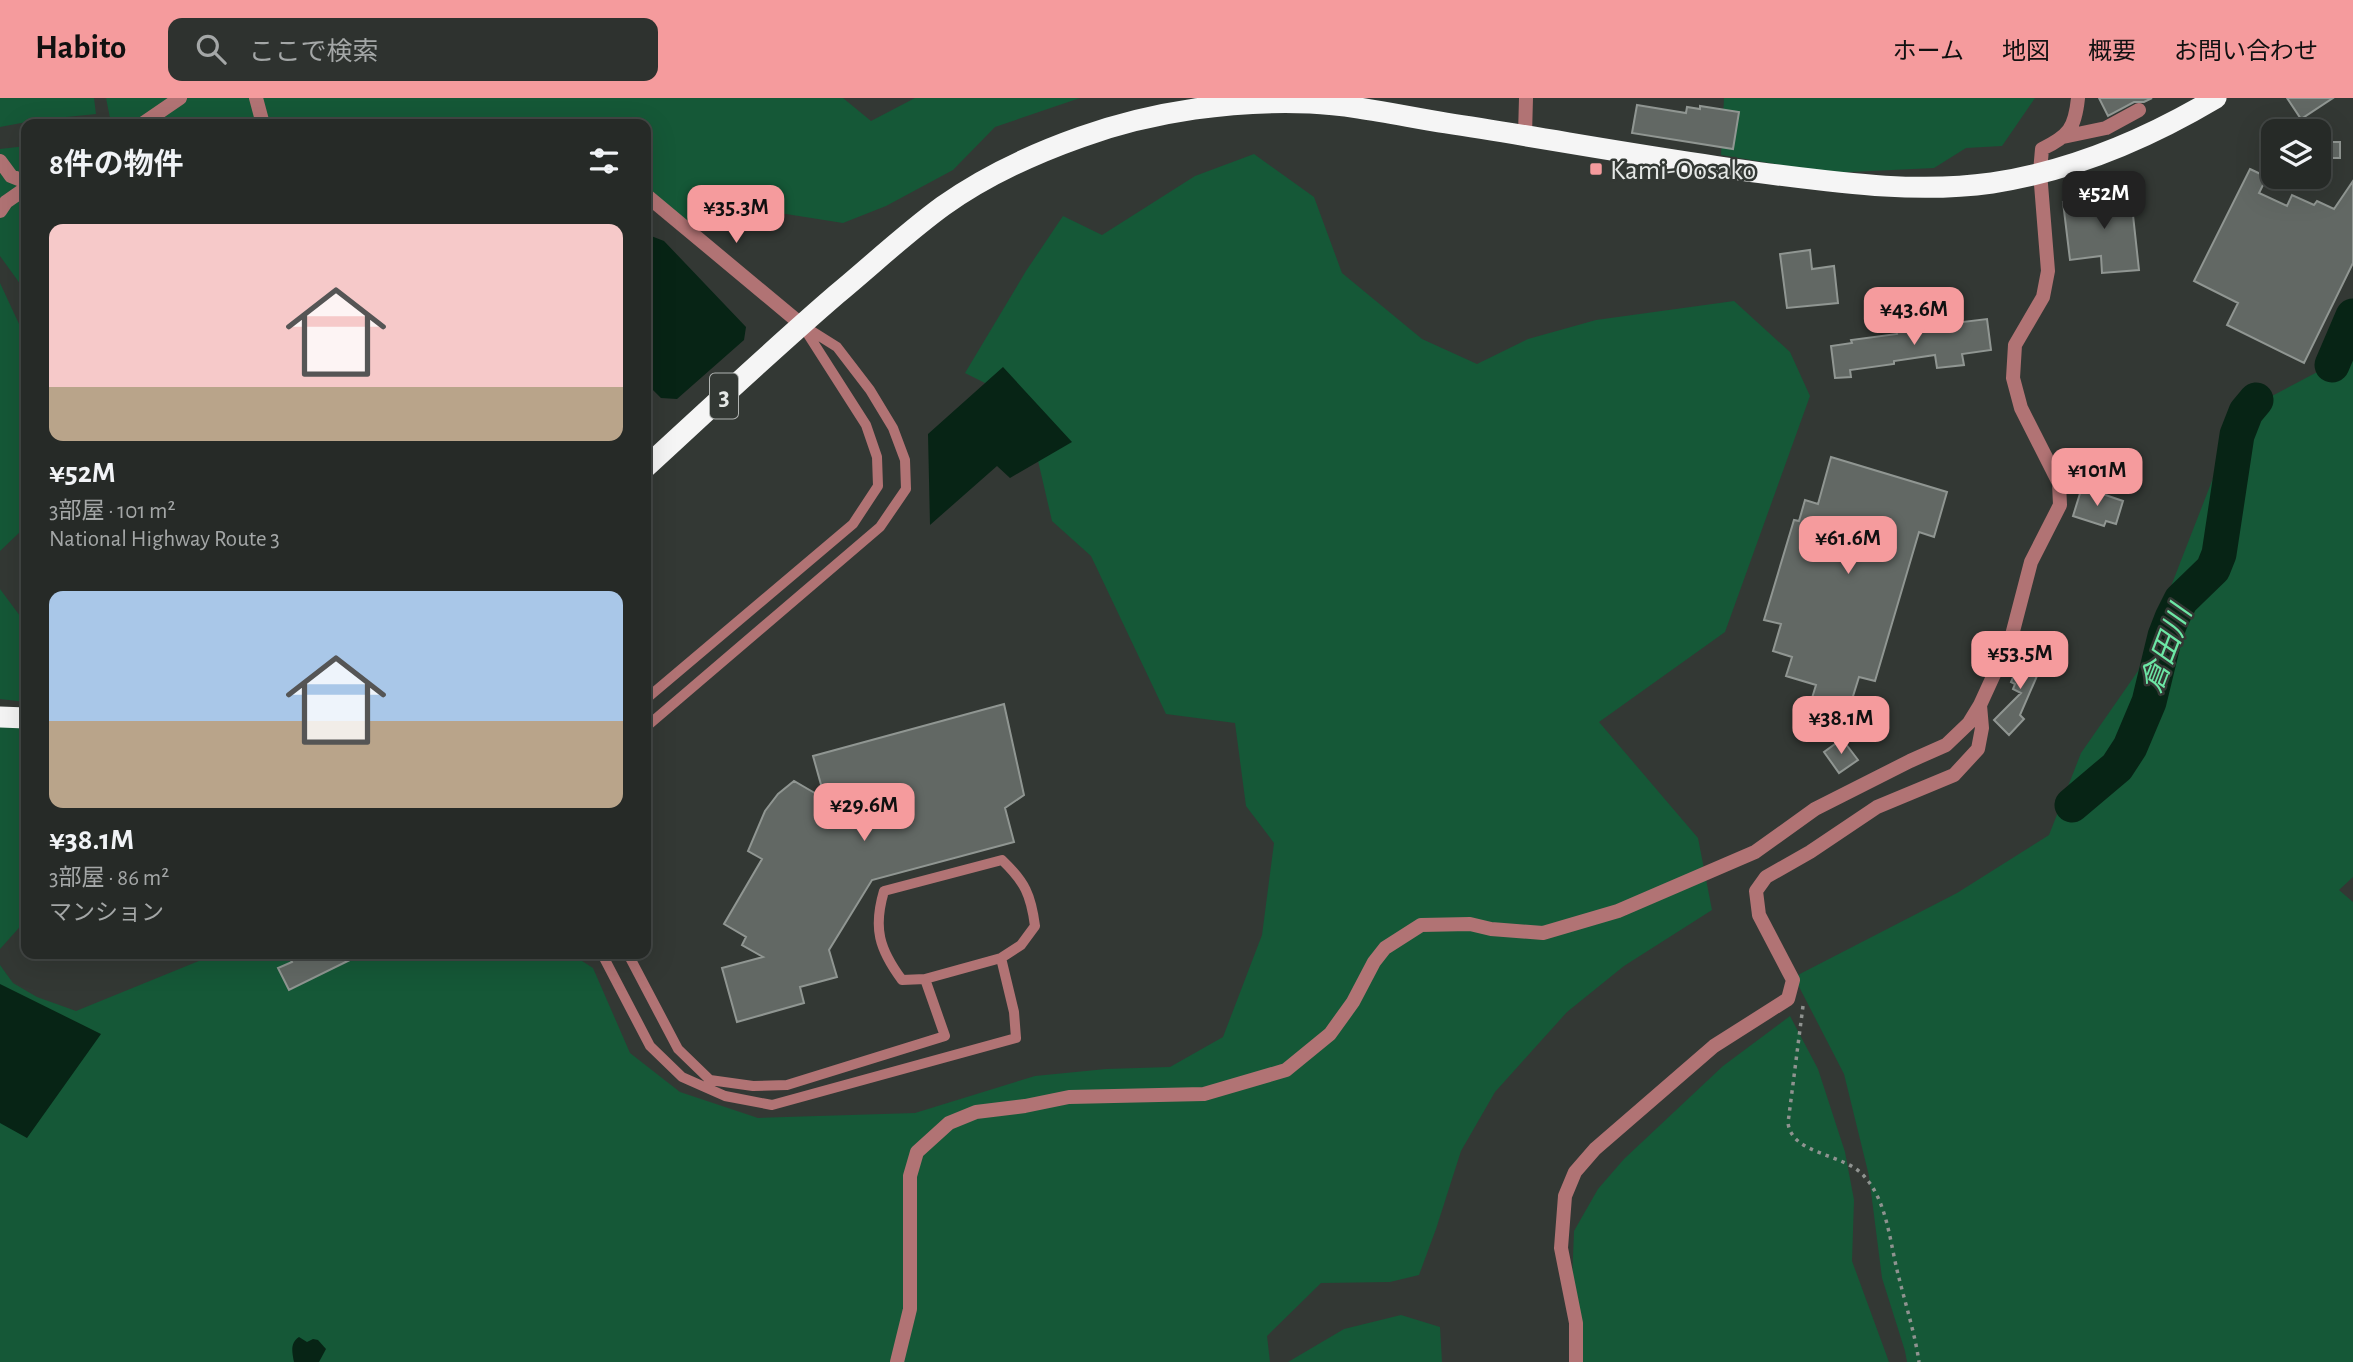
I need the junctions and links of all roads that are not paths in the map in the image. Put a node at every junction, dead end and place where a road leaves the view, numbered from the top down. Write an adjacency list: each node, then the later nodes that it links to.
1 (180, 98): 7 (street)
2 (256, 98): 8 (street)
3 (1525, 98): 9 (street)
4 (2078, 98): 10 (street)
5 (2216, 98): 12 (highway, 3)
6 (2139, 110): 10 (street)
7 (149, 119)
8 (262, 119)
9 (1525, 135): 12 (highway, 3); 17 (highway, 3)
10 (2063, 137): 12 (street)
11 (0, 161): 13 (street)
12 (2040, 172): 20 (street)
13 (21, 180)
14 (21, 192): 16 (street)
15 (651, 199): 17 (street)
16 (0, 211)
17 (802, 325): 18 (highway, 3); 19 (lane); 23 (lane)
18 (651, 462)
19 (651, 695)
20 (1980, 705): 28 (street); 29 (street)
21 (0, 717): 22 (highway)
22 (21, 718)
23 (651, 723)
24 (1002, 958): 25 (lane); 27 (lane); 27 (lane)
25 (605, 959)
26 (631, 959): 27 (lane)
27 (925, 979)
28 (897, 1362)
29 (1576, 1362)

